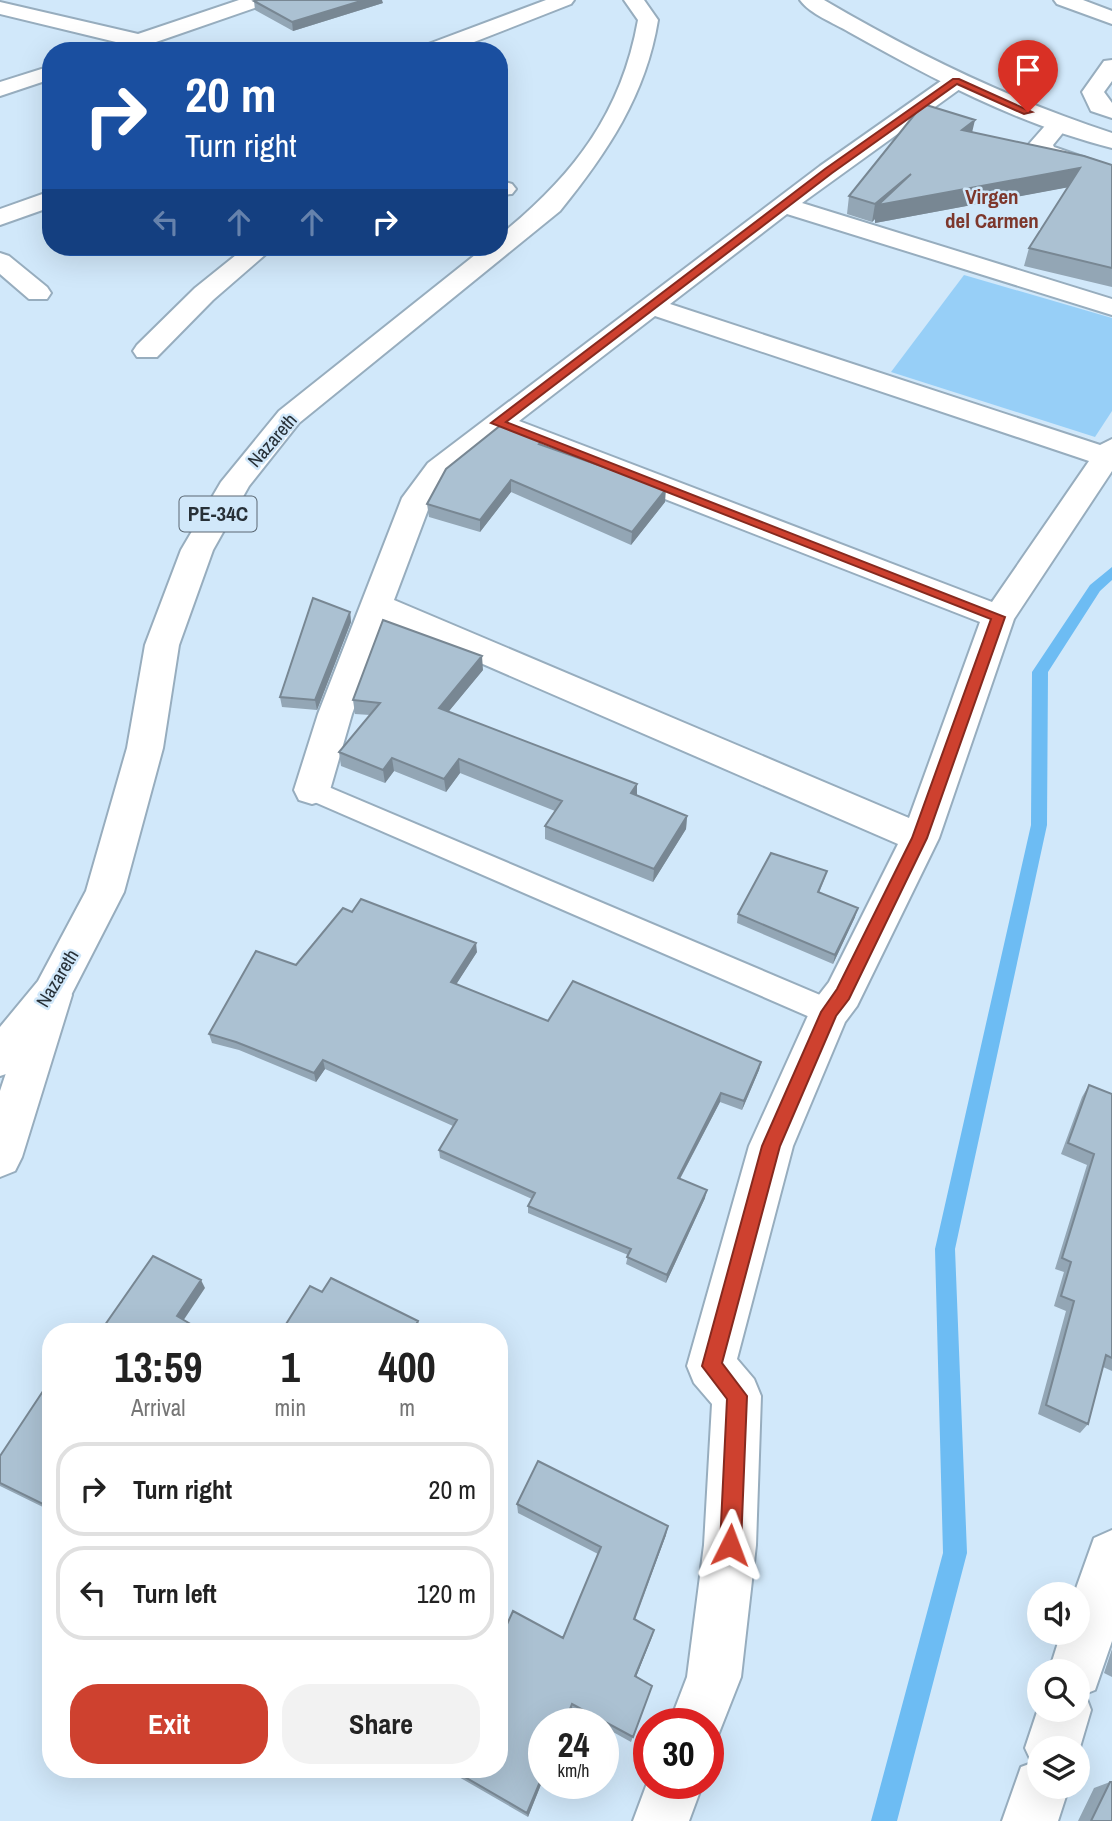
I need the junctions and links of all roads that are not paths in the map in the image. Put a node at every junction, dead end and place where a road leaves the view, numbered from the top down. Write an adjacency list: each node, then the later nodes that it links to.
1 (259, 0): 9 (street)
2 (564, 0): 10 (street)
3 (634, 0): 22 (street, Nazareth / PE-34C)
4 (810, 0): 13 (street)
5 (1064, 0): 7 (street)
6 (0, 8): 8 (street)
7 (1112, 18)
8 (132, 42)
9 (157, 42)
10 (454, 42)
11 (1112, 66): 15 (street)
12 (42, 75): 14 (street)
13 (956, 81): 16 (street); 20 (street)
14 (0, 89)
15 (1112, 111)
16 (1059, 124): 17 (street); 18 (street)
17 (1112, 141)
18 (1112, 175)
19 (42, 202): 21 (street)
20 (783, 205): 27 (street); 28 (street)
21 (0, 218)
22 (508, 241)
23 (250, 256): 29 (street)
24 (489, 256): 36 (street, Nazareth / PE-34C)
25 (0, 261): 26 (street)
26 (38, 293)
27 (653, 307): 30 (street); 31 (street)
28 (1112, 307)
29 (147, 351)
30 (497, 423): 32 (street); 33 (street)
31 (1109, 452): 33 (street)
32 (379, 606): 34 (street); 35 (street)
33 (998, 617): 35 (street)
34 (312, 790): 37 (lane)
35 (920, 838): 37 (street)
36 (52, 993): 38 (street, Nazareth / PE-34C); 39 (street)
37 (829, 1012): 42 (street)
38 (0, 1058)
39 (0, 1157)
40 (1112, 1556): 41 (street)
41 (1080, 1659)
42 (702, 1708)
43 (669, 1799): 45 (street)
44 (1037, 1799): 46 (street)
45 (661, 1821)
46 (1030, 1821)

